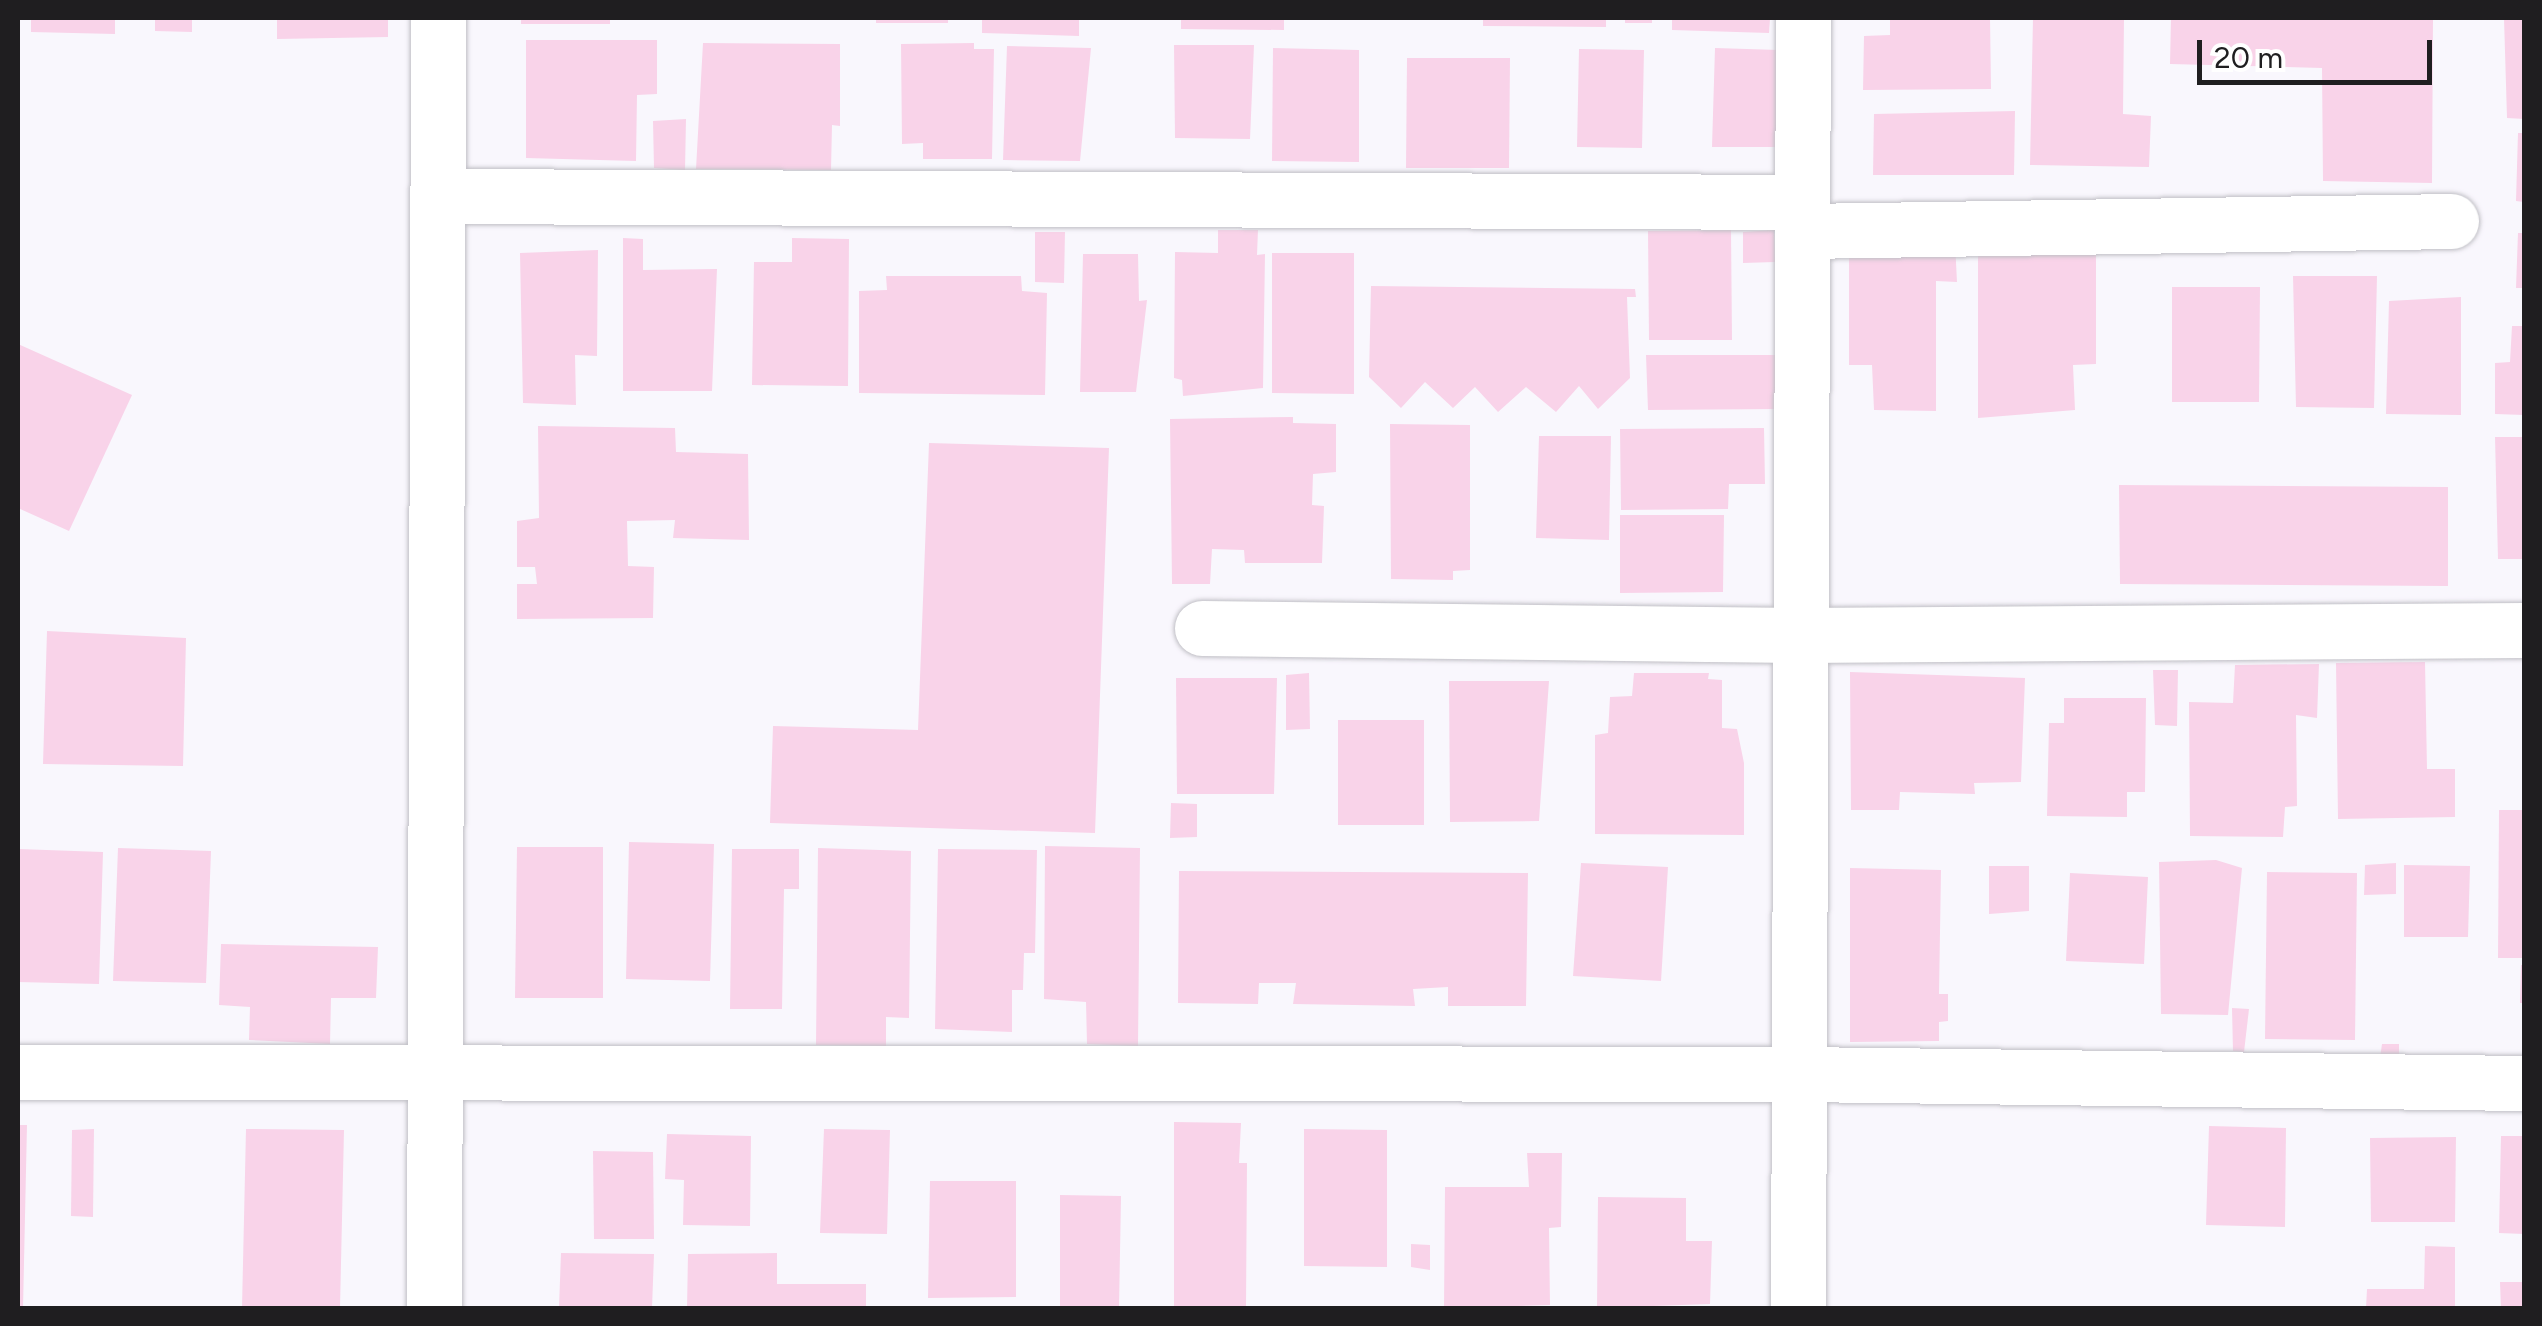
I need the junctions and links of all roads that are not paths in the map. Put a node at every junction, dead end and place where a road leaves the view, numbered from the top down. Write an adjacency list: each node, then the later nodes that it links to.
1 (438, 18): 3 (street)
2 (1803, 18): 4 (street)
3 (438, 196): 4 (street); 9 (street)
4 (1802, 216): 5 (street); 8 (street)
5 (2451, 221)
6 (1202, 628): 8 (street)
7 (2524, 630): 8 (street)
8 (1800, 634): 11 (street)
9 (434, 1071): 10 (street); 11 (street); 13 (street)
10 (18, 1072)
11 (1798, 1074): 12 (street); 14 (street)
12 (2524, 1083)
13 (434, 1308)
14 (1798, 1308)

